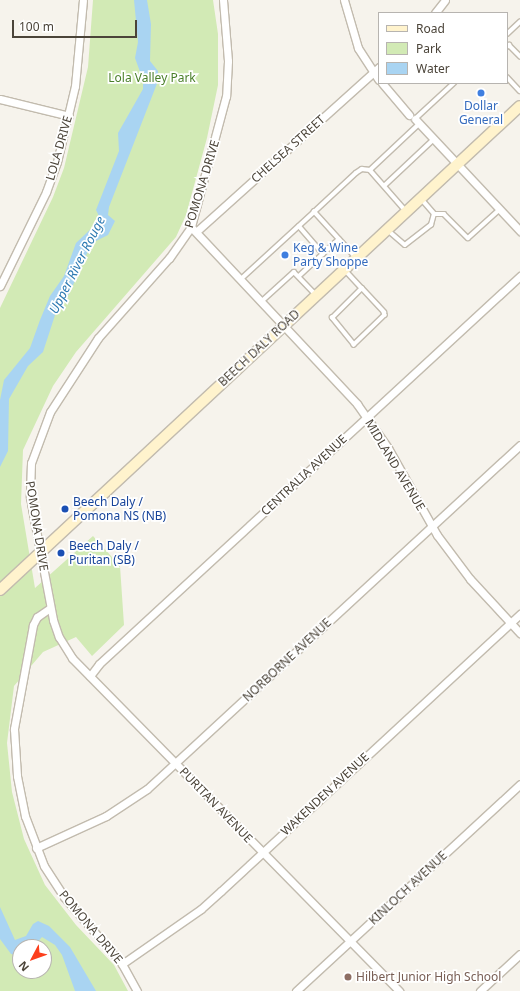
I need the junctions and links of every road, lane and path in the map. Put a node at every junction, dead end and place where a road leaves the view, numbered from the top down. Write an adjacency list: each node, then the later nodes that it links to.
1 (84, 0): 19 (street, LOLA DRIVE)
2 (223, 0): 31 (street, POMONA DRIVE)
3 (344, 0): 11 (street)
4 (445, 0): 5 (street)
5 (436, 12)
6 (520, 22): 7 (lane)
7 (508, 33)
8 (508, 46): 9 (lane)
9 (520, 56)
10 (378, 67): 11 (street, CHELSEA STREET)
11 (372, 73): 13 (street); 31 (street, CHELSEA STREET)
12 (508, 78): 16 (lane)
13 (378, 79)
14 (383, 84): 20 (street)
15 (453, 84): 20 (lane)
16 (520, 91)
17 (0, 99): 19 (street)
18 (520, 106): 22 (main road, BEECH DALY ROAD)
19 (69, 116): 41 (street, LOLA DRIVE)
20 (414, 119): 21 (street); 23 (lane)
21 (434, 140): 22 (street); 24 (lane)
22 (457, 164): 25 (main road, BEECH DALY ROAD); 26 (street)
23 (370, 170): 24 (lane); 28 (lane)
24 (384, 186): 27 (lane)
25 (420, 199): 27 (main road, BEECH DALY ROAD); 29 (lane)
26 (499, 210): 29 (lane); 33 (street)
27 (406, 211): 32 (main road, BEECH DALY ROAD)
28 (314, 212): 30 (lane); 34 (lane)
29 (434, 214): 32 (lane)
30 (298, 226): 35 (lane); 40 (lane)
31 (194, 229): 40 (street, MIDLAND AVENUE); 49 (street, POMONA DRIVE)
32 (387, 229): 36 (main road, BEECH DALY ROAD)
33 (520, 231)
34 (339, 239): 35 (lane); 36 (lane)
35 (323, 254): 38 (lane)
36 (356, 258): 37 (main road, BEECH DALY ROAD)
37 (344, 269): 42 (lane); 43 (main road, BEECH DALY ROAD)
38 (299, 276): 43 (lane); 44 (lane)
39 (520, 276): 46 (street, CENTRALIA AVENUE)
40 (241, 280): 44 (street, MIDLAND AVENUE)
41 (0, 286)
42 (362, 288): 42 (lane)
43 (316, 295): 45 (main road, BEECH DALY ROAD)
44 (262, 301): 45 (street, MIDLAND AVENUE)
45 (284, 324): 46 (street, MIDLAND AVENUE); 49 (main road, BEECH DALY ROAD)
46 (366, 418): 48 (street, MIDLAND AVENUE); 55 (street, CENTRALIA AVENUE)
47 (520, 445): 48 (street, NORBORNE AVENUE)
48 (432, 526): 53 (street, MIDLAND AVENUE); 56 (street, NORBORNE AVENUE)
49 (41, 553): 50 (main road, BEECH DALY ROAD); 51 (street, POMONA DRIVE)
50 (0, 590)
51 (50, 608): 55 (street, PURITAN AVENUE); 58 (street, POMONA DRIVE)
52 (520, 614): 53 (street, WAKENDEN AVENUE)
53 (510, 623): 54 (street, MIDLAND AVENUE); 59 (street, WAKENDEN AVENUE)
54 (520, 633)
55 (90, 676): 56 (street, PURITAN AVENUE)
56 (176, 763): 58 (street, NORBORNE AVENUE); 59 (street, PURITAN AVENUE)
57 (520, 784): 60 (street, KINLOCH AVENUE)
58 (36, 848): 62 (street, POMONA DRIVE)
59 (263, 852): 60 (street, PURITAN AVENUE); 62 (street, WAKENDEN AVENUE)
60 (350, 941): 64 (street, KINLOCH AVENUE); 65 (street, PURITAN AVENUE)
61 (520, 954): 66 (street)
62 (122, 964): 63 (street, POMONA DRIVE)
63 (137, 991)
64 (296, 991)
65 (399, 991)
66 (480, 991)

